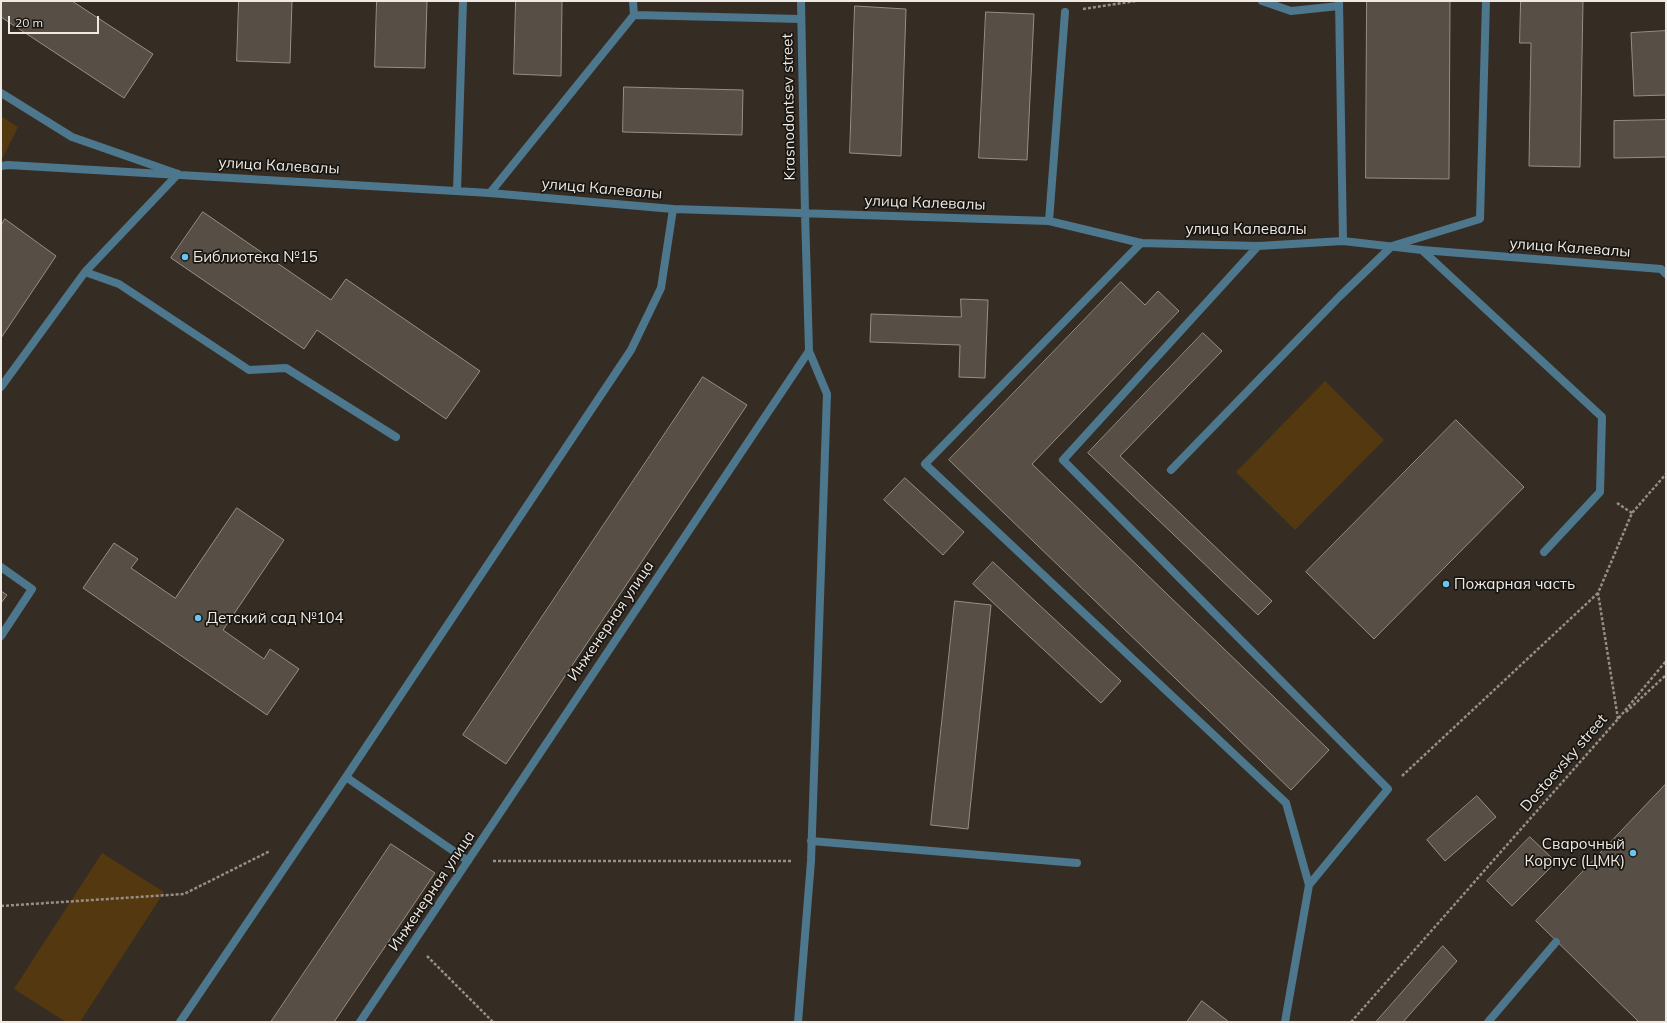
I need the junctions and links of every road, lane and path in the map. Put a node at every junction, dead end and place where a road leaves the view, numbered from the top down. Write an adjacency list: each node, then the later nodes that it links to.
1 (463, 1): 14 (street)
2 (633, 1): 9 (street)
3 (801, 1): 10 (street, Krasnodontsev street)
4 (1136, 1): 8 (path)
5 (1262, 1): 7 (street)
6 (1486, 1): 22 (street)
7 (1339, 4): 19 (street)
8 (1064, 12): 18 (street)
9 (634, 15): 10 (street); 15 (street)
10 (801, 19): 17 (street, Krasnodontsev street)
11 (1, 93): 13 (street)
12 (1, 166): 13 (street, улица Калевалы)
13 (178, 174): 14 (street, улица Калевалы); 25 (street)
14 (457, 191): 15 (street, улица Калевалы)
15 (490, 193): 16 (street, улица Калевалы)
16 (673, 209): 17 (street, улица Калевалы); 38 (street)
17 (805, 213): 18 (street, улица Калевалы); 26 (street)
18 (1049, 221): 20 (street, улица Калевалы)
19 (1343, 241): 21 (street, улица Калевалы); 22 (street, улица Калевалы)
20 (1141, 243): 21 (street, улица Калевалы); 45 (street)
21 (1258, 246): 39 (street)
22 (1392, 246): 23 (street, улица Калевалы); 29 (street)
23 (1422, 250): 24 (street, улица Калевалы); 31 (street)
24 (1664, 270)
25 (85, 272): 27 (street); 28 (street)
26 (809, 351): 40 (street); 42 (street, Инженерная улица)
27 (1, 387)
28 (396, 437)
29 (1171, 470)
30 (1666, 474): 33 (path)
31 (1544, 552)
32 (1, 567): 34 (street)
33 (1598, 593): 37 (path, Dostoevsky street); 39 (path)
34 (1, 636)
35 (1666, 661): 37 (path)
36 (1666, 675): 37 (path)
37 (1618, 719): 54 (path, Dostoevsky street)
38 (346, 777): 42 (street); 49 (street)
39 (1388, 789): 45 (street)
40 (811, 841): 43 (street); 44 (street)
41 (274, 850): 46 (path)
42 (468, 861): 43 (path); 48 (street, Инженерная улица)
43 (811, 861): 52 (street)
44 (1077, 863)
45 (1309, 885): 53 (street)
46 (1, 906)
47 (1556, 942): 55 (street)
48 (414, 943): 50 (street, Инженерная улица); 51 (path)
49 (180, 1022)
50 (360, 1022)
51 (493, 1022)
52 (798, 1022)
53 (1285, 1022)
54 (1351, 1022)
55 (1488, 1022)

